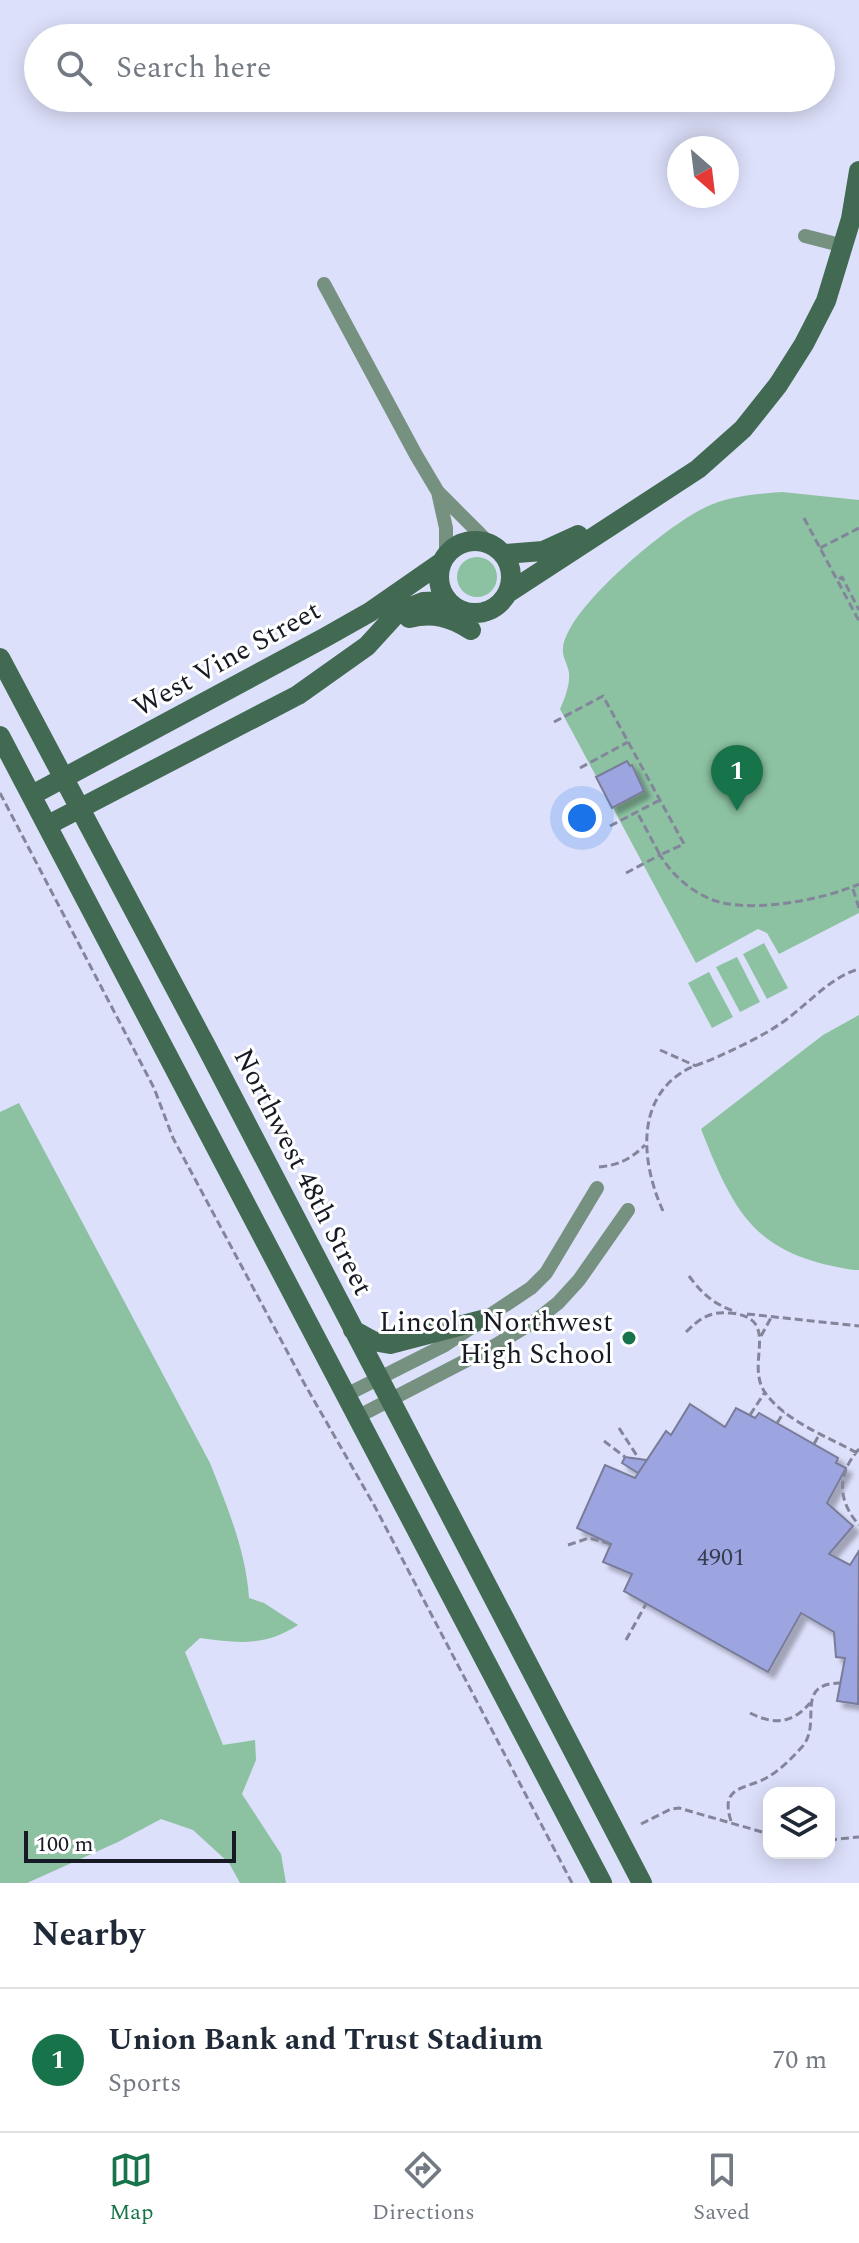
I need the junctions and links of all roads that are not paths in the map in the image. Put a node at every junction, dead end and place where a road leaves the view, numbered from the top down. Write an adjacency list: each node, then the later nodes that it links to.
1 (859, 171): 3 (main road)
2 (805, 236): 3 (street)
3 (844, 246): 5 (main road)
4 (324, 284): 6 (street)
5 (743, 429): 7 (main road); 9 (main road)
6 (438, 492): 7 (street); 8 (street)
7 (496, 549): 8 (main road); 9 (main road)
8 (444, 558): 10 (main road); 15 (main road, West Vine Street)
9 (508, 593): 10 (main road)
10 (448, 601): 12 (main road)
11 (471, 630): 12 (main road)
12 (381, 632): 17 (main road)
13 (0, 658): 15 (main road, Northwest 48th Street)
14 (0, 736): 16 (main road)
15 (63, 779): 16 (main road, West Vine Street); 17 (main road, Northwest 48th Street)
16 (32, 795): 18 (main road)
17 (79, 809): 18 (main road); 22 (main road, Northwest 48th Street)
18 (48, 825): 24 (main road)
19 (597, 1188): 21 (street)
20 (628, 1210): 25 (street)
21 (482, 1320): 22 (main road); 23 (street)
22 (352, 1330): 23 (main road, Northwest 48th Street)
23 (378, 1380): 24 (street); 25 (main road, Northwest 48th Street)
24 (346, 1395): 26 (main road)
25 (389, 1401): 26 (street); 28 (main road, Northwest 48th Street)
26 (357, 1417): 27 (main road)
27 (602, 1883)
28 (642, 1883)

